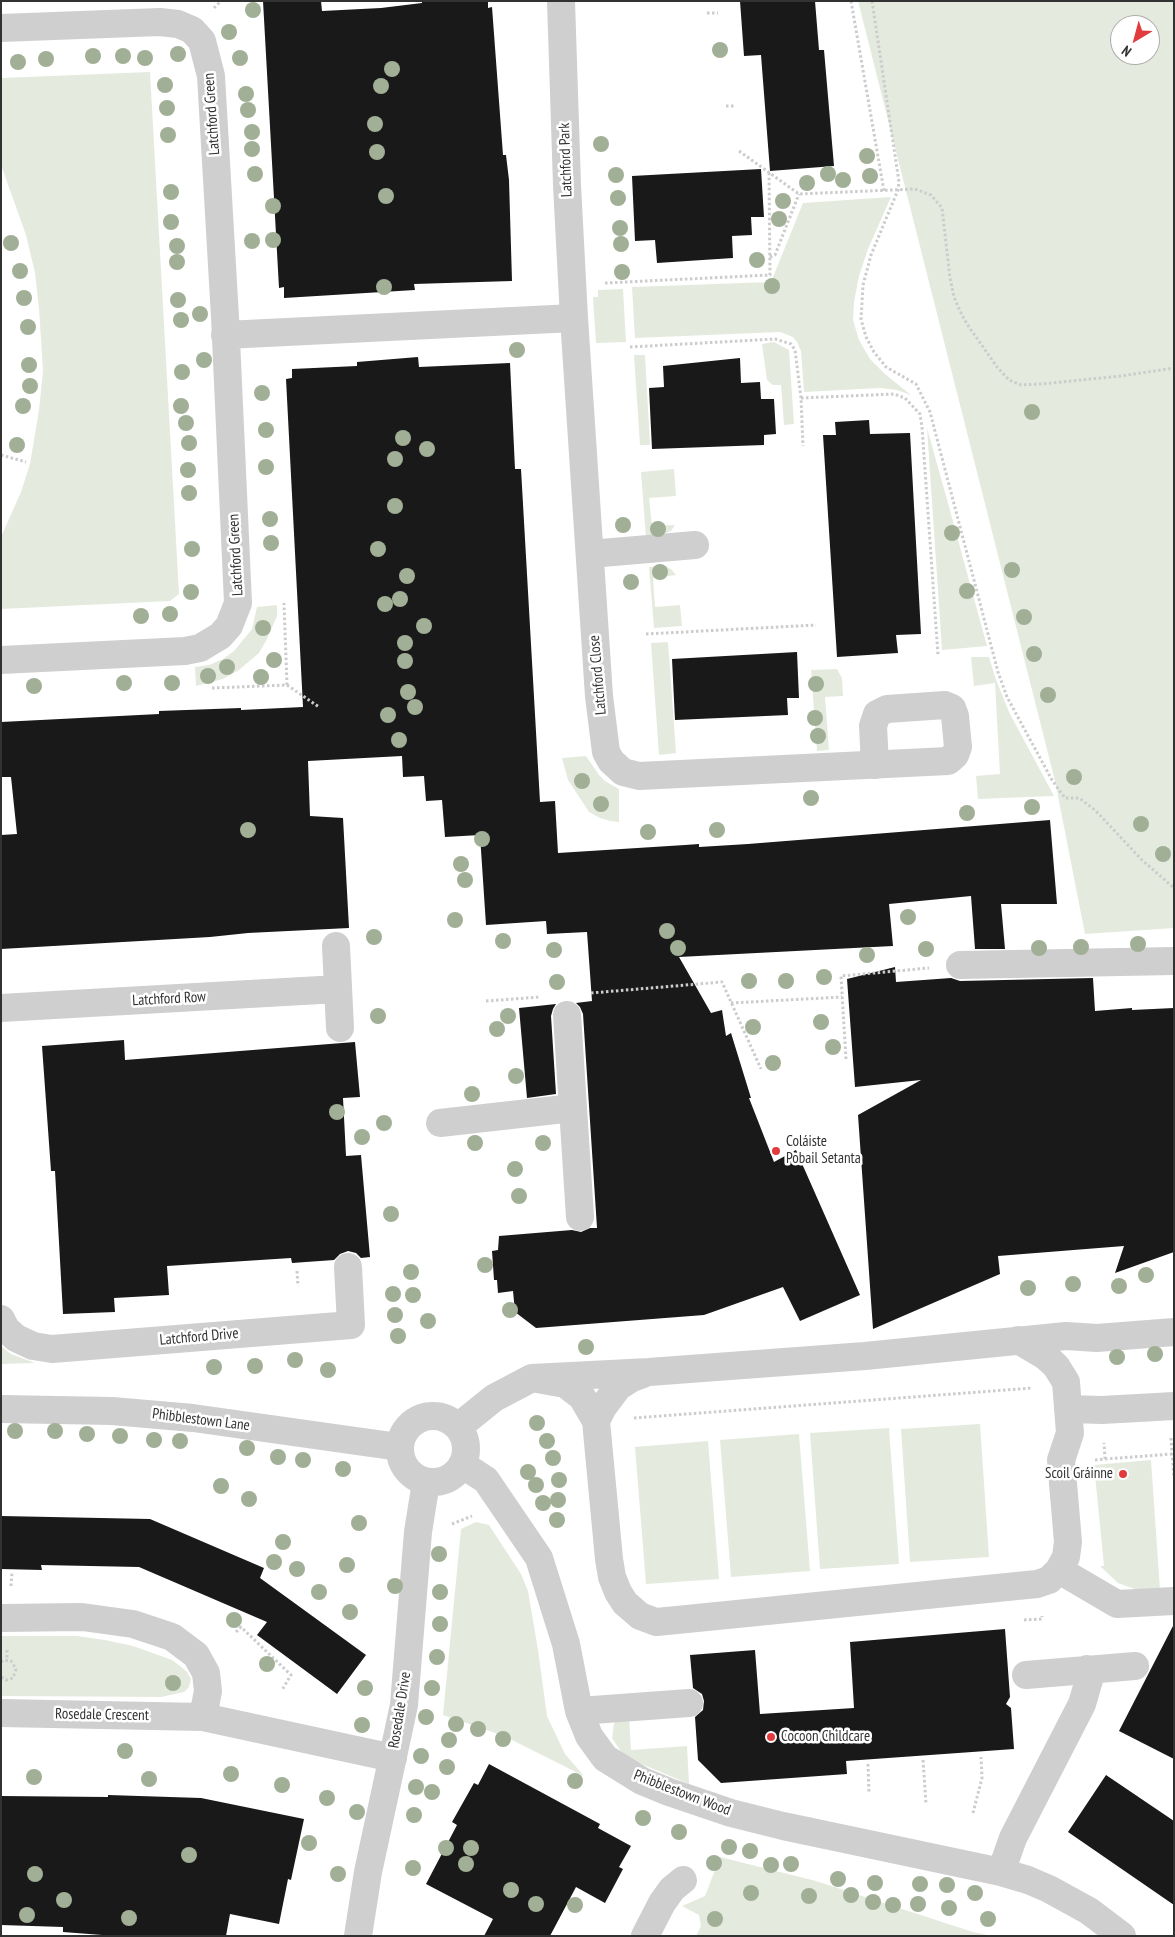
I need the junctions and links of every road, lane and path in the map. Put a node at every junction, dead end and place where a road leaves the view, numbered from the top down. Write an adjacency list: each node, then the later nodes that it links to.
1 (561, 1): 16 (street, Latchford Park)
2 (851, 1): 12 (path)
3 (872, 1): 11 (path)
4 (718, 13): 5 (path)
5 (707, 14)
6 (1, 28): 17 (street, Latchford Green)
7 (726, 106): 8 (path)
8 (736, 106)
9 (739, 151): 10 (path)
10 (769, 173): 13 (path); 14 (path)
11 (898, 190): 12 (path); 19 (path); 35 (path)
12 (884, 191): 13 (path)
13 (800, 194): 14 (path)
14 (770, 257): 15 (path)
15 (599, 283)
16 (574, 318): 17 (street); 25 (street, Latchford Close)
17 (225, 335): 30 (street, Latchford Green)
18 (630, 347): 20 (path)
19 (1174, 368)
20 (801, 398): 21 (path); 29 (path)
21 (803, 446)
22 (1, 455): 23 (path)
23 (26, 462)
24 (695, 545): 25 (street)
25 (590, 554): 34 (street, Latchford Close)
26 (284, 603): 31 (path)
27 (816, 625): 28 (path)
28 (646, 634)
29 (938, 655)
30 (1, 660)
31 (287, 685): 32 (path); 33 (path)
32 (212, 688)
33 (319, 707)
34 (876, 764)
35 (1174, 888)
36 (336, 946): 39 (street)
37 (1174, 961): 38 (street)
38 (960, 965): 42 (path)
39 (338, 989): 45 (street, Latchford Row); 47 (street)
40 (584, 993): 44 (path)
41 (545, 997): 43 (path)
42 (842, 997): 44 (path); 48 (path)
43 (486, 1002)
44 (732, 1003): 49 (path)
45 (1, 1008)
46 (567, 1015): 50 (street)
47 (340, 1028)
48 (846, 1059)
49 (761, 1069)
50 (573, 1108): 51 (street); 52 (street)
51 (440, 1124)
52 (580, 1217)
53 (348, 1267): 56 (street, Latchford Drive)
54 (298, 1271): 55 (path)
55 (298, 1286)
56 (1, 1319)
57 (1174, 1332): 58 (street)
58 (1097, 1338): 59 (street); 62 (street)
59 (1018, 1340): 60 (street); 62 (street)
60 (649, 1372): 61 (street); 66 (street)
61 (532, 1378): 66 (street); 67 (street)
62 (1066, 1393): 65 (street); 66 (path); 77 (street)
63 (1172, 1406): 65 (street); 69 (path)
64 (1, 1408): 68 (street, Phibblestown Lane)
65 (1102, 1410): 70 (path)
66 (596, 1421): 77 (street)
67 (458, 1428): 68 (street); 72 (street)
68 (399, 1447): 74 (street)
69 (1173, 1453): 70 (path); 73 (path)
70 (1105, 1459): 71 (path)
71 (1089, 1461)
72 (463, 1465): 74 (street); 75 (street, Phibblestown Wood)
73 (1174, 1478)
74 (426, 1482): 76 (street, Rosedale Drive)
75 (504, 1504): 76 (path); 89 (street, Phibblestown Wood)
76 (418, 1528): 93 (street, Rosedale Drive)
77 (1048, 1577): 78 (street); 80 (path)
78 (1174, 1601)
79 (1, 1618): 91 (street)
80 (1023, 1621)
81 (236, 1632): 87 (path)
82 (1, 1662): 86 (path)
83 (1135, 1666): 84 (street)
84 (1087, 1670): 85 (street); 99 (street)
85 (1026, 1675)
86 (1, 1677)
87 (282, 1690)
88 (689, 1703): 89 (street)
89 (579, 1711): 99 (street, Phibblestown Wood)
90 (1, 1713): 91 (street, Rosedale Crescent)
91 (203, 1717): 93 (street, Rosedale Crescent)
92 (981, 1757): 98 (path)
93 (393, 1758): 101 (street, Rosedale Drive)
94 (922, 1760): 97 (path)
95 (868, 1764): 96 (path)
96 (869, 1793)
97 (926, 1804)
98 (973, 1813)
99 (1001, 1872): 103 (street, Phibblestown Wood)
100 (683, 1880): 102 (street)
101 (358, 1936)
102 (645, 1936)
103 (1122, 1936)

